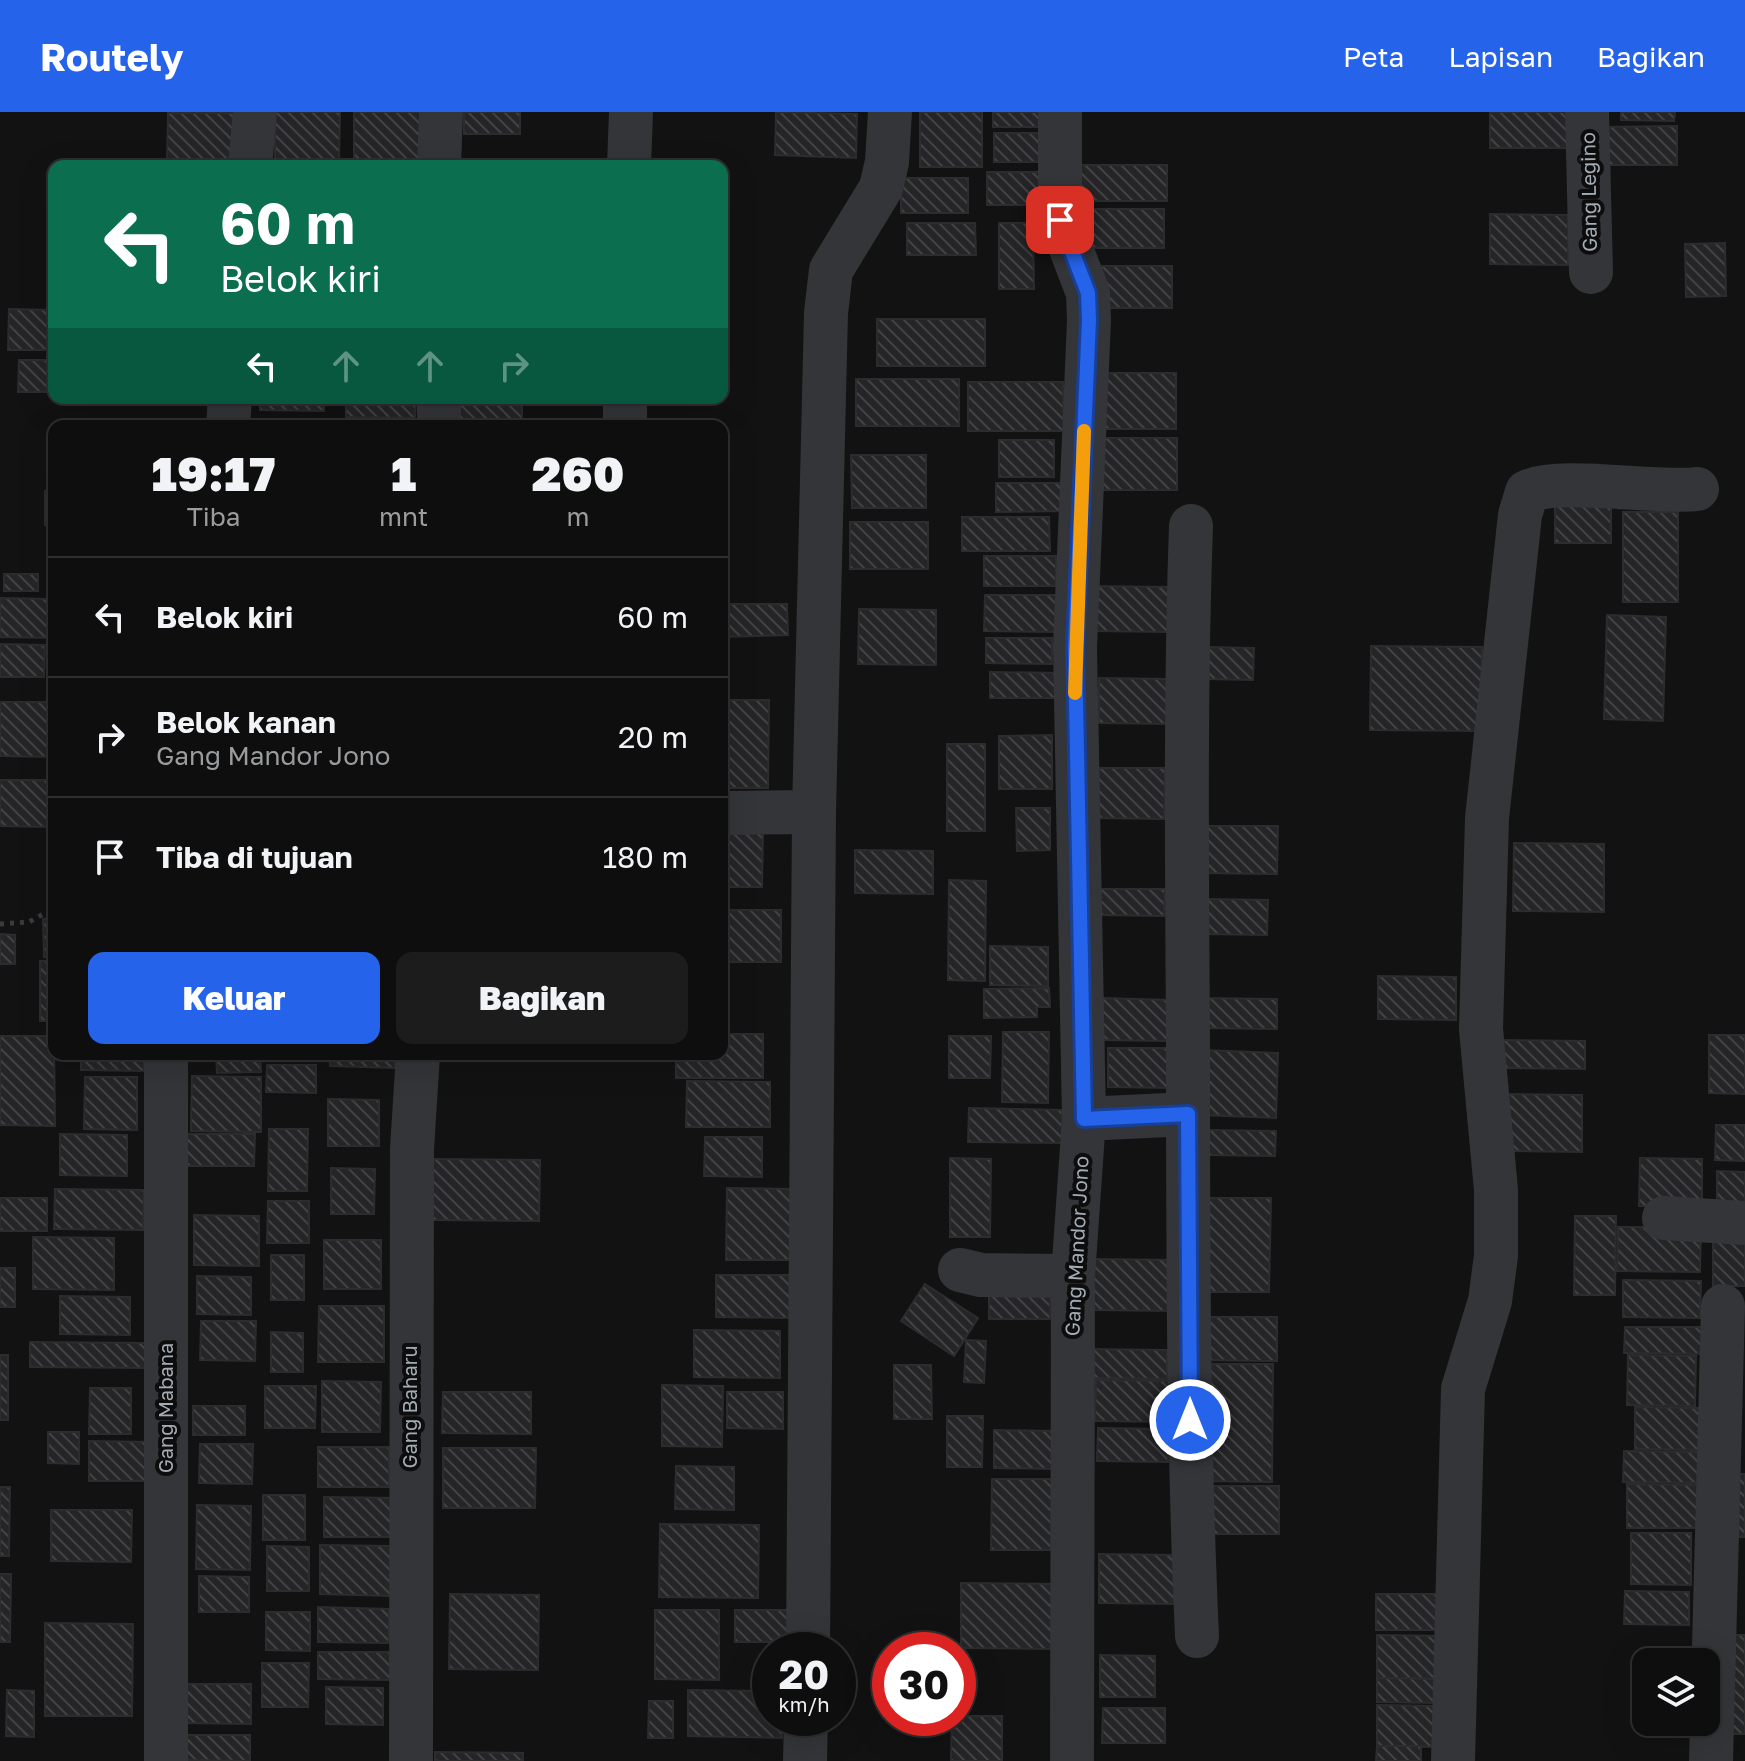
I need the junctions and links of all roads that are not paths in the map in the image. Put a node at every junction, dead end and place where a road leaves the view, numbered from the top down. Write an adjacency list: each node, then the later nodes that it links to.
1 (255, 112): 7 (street)
2 (441, 112): 8 (street)
3 (631, 112): 9 (street)
4 (890, 112): 13 (street)
5 (1060, 112): 18 (street, Gang Mandor Jono)
6 (1587, 112): 10 (street, Gang Legino)
7 (251, 160)
8 (439, 160)
9 (629, 160)
10 (1591, 272)
11 (1697, 489): 31 (street)
12 (1191, 526): 17 (street)
13 (814, 812): 14 (street); 24 (street)
14 (728, 813)
15 (166, 1060): 27 (street, Gang Mabana)
16 (418, 1060): 28 (street, Gang Baharu)
17 (1188, 1114): 18 (street); 25 (street)
18 (1084, 1119): 22 (street, Gang Mandor Jono)
19 (1664, 1218): 20 (street)
20 (1745, 1223)
21 (960, 1270): 22 (street)
22 (1073, 1276): 30 (street, Gang Mandor Jono)
23 (1723, 1306): 32 (street)
24 (808, 1632)
25 (1197, 1636)
26 (806, 1736): 29 (street)
27 (166, 1761)
28 (411, 1761)
29 (805, 1761)
30 (1072, 1761)
31 (1453, 1761)
32 (1711, 1761)

